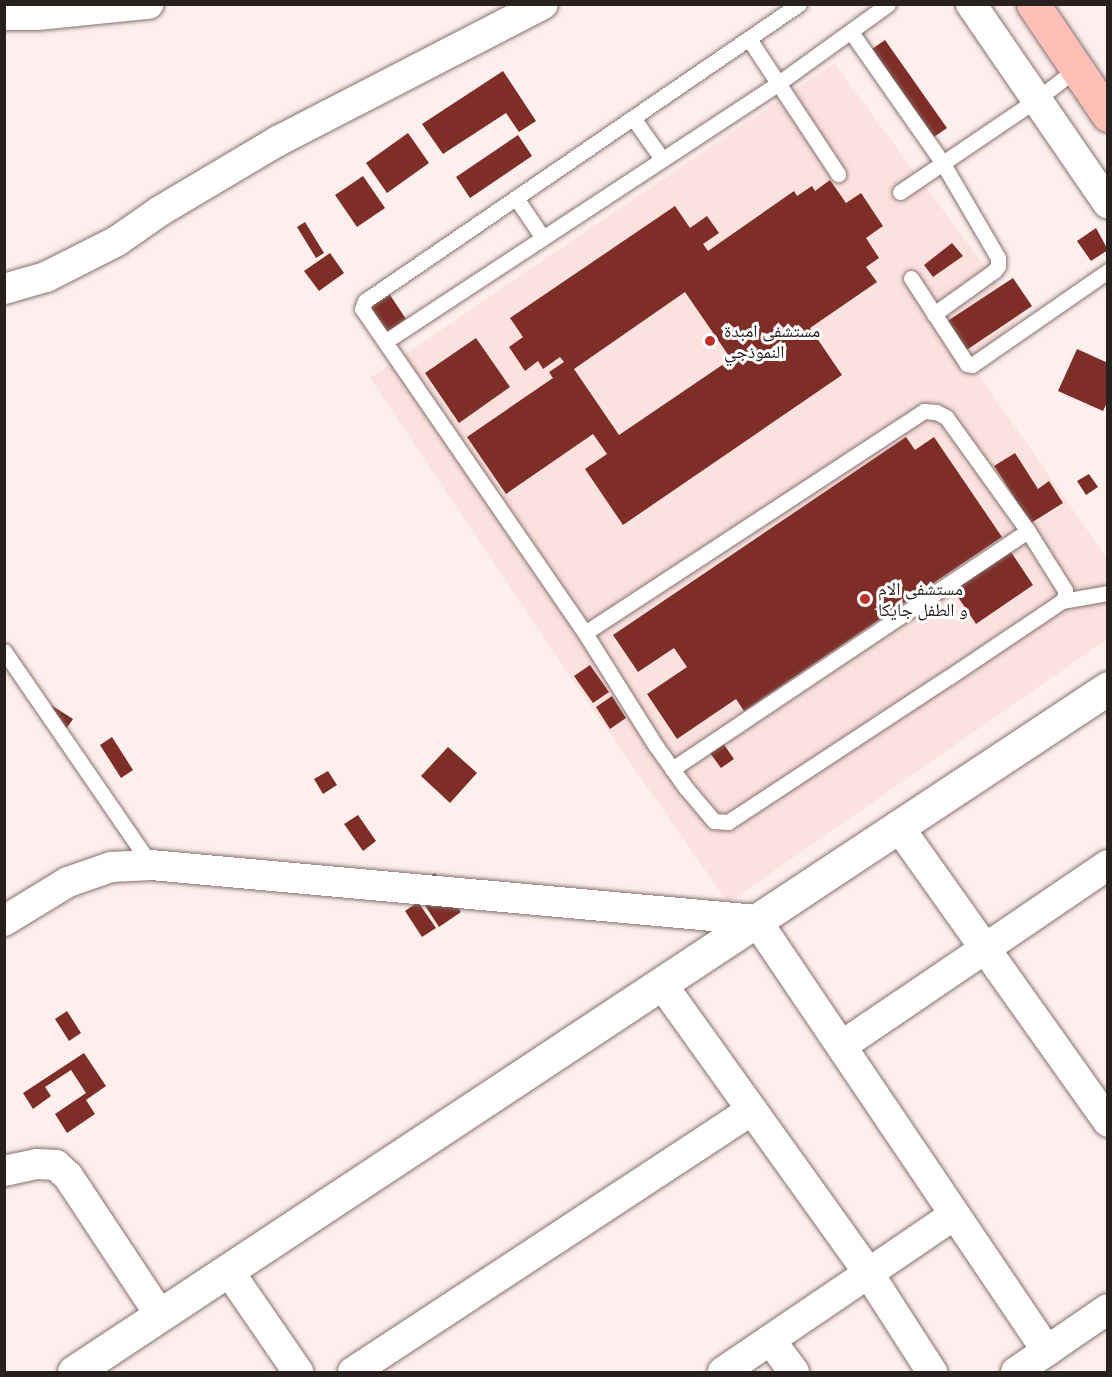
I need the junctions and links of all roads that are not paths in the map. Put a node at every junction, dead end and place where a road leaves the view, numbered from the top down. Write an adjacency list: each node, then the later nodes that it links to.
1 (148, 4): 7 (street)
2 (543, 4): 24 (street)
3 (799, 4): 9 (lane)
4 (888, 4): 8 (lane)
5 (971, 4): 12 (street)
6 (1033, 4): 10 (highway)
7 (4, 15)
8 (851, 32): 11 (lane); 16 (lane)
9 (749, 39): 11 (lane); 14 (lane)
10 (1076, 69): 12 (lane); 13 (highway)
11 (780, 82): 15 (lane); 17 (lane)
12 (1036, 100): 16 (lane); 20 (street)
13 (1107, 115)
14 (633, 118): 15 (lane); 19 (lane)
15 (662, 159): 21 (lane)
16 (942, 162): 18 (lane); 25 (lane)
17 (838, 174)
18 (900, 192)
19 (516, 198): 21 (lane); 26 (lane)
20 (1107, 203)
21 (543, 237): 26 (lane)
22 (1107, 271): 25 (lane)
23 (911, 278): 25 (lane)
24 (4, 289)
25 (934, 314)
26 (386, 341): 30 (lane)
27 (1028, 531): 29 (lane); 30 (lane); 33 (lane)
28 (1107, 592): 29 (lane)
29 (1062, 601): 33 (lane)
30 (585, 633): 33 (lane)
31 (4, 651): 35 (lane)
32 (1107, 688): 34 (street)
33 (672, 769)
34 (898, 826): 37 (street); 39 (street)
35 (151, 865): 37 (street); 38 (street)
36 (1107, 865): 39 (street)
37 (756, 920): 40 (street); 41 (street)
38 (4, 921)
39 (985, 949): 41 (street); 43 (street)
40 (661, 983): 42 (street); 46 (street)
41 (843, 1045): 45 (street)
42 (752, 1110): 47 (street); 54 (street)
43 (1105, 1113)
44 (4, 1171): 49 (street)
45 (954, 1215): 47 (street); 51 (street)
46 (228, 1270): 49 (street); 53 (street)
47 (868, 1274): 50 (street); 57 (street)
48 (1107, 1309): 51 (street)
49 (160, 1315): 52 (street)
50 (770, 1340): 55 (street); 56 (street)
51 (1047, 1351): 58 (street)
52 (83, 1370)
53 (298, 1372)
54 (353, 1372)
55 (723, 1372)
56 (794, 1372)
57 (932, 1372)
58 (1017, 1372)

